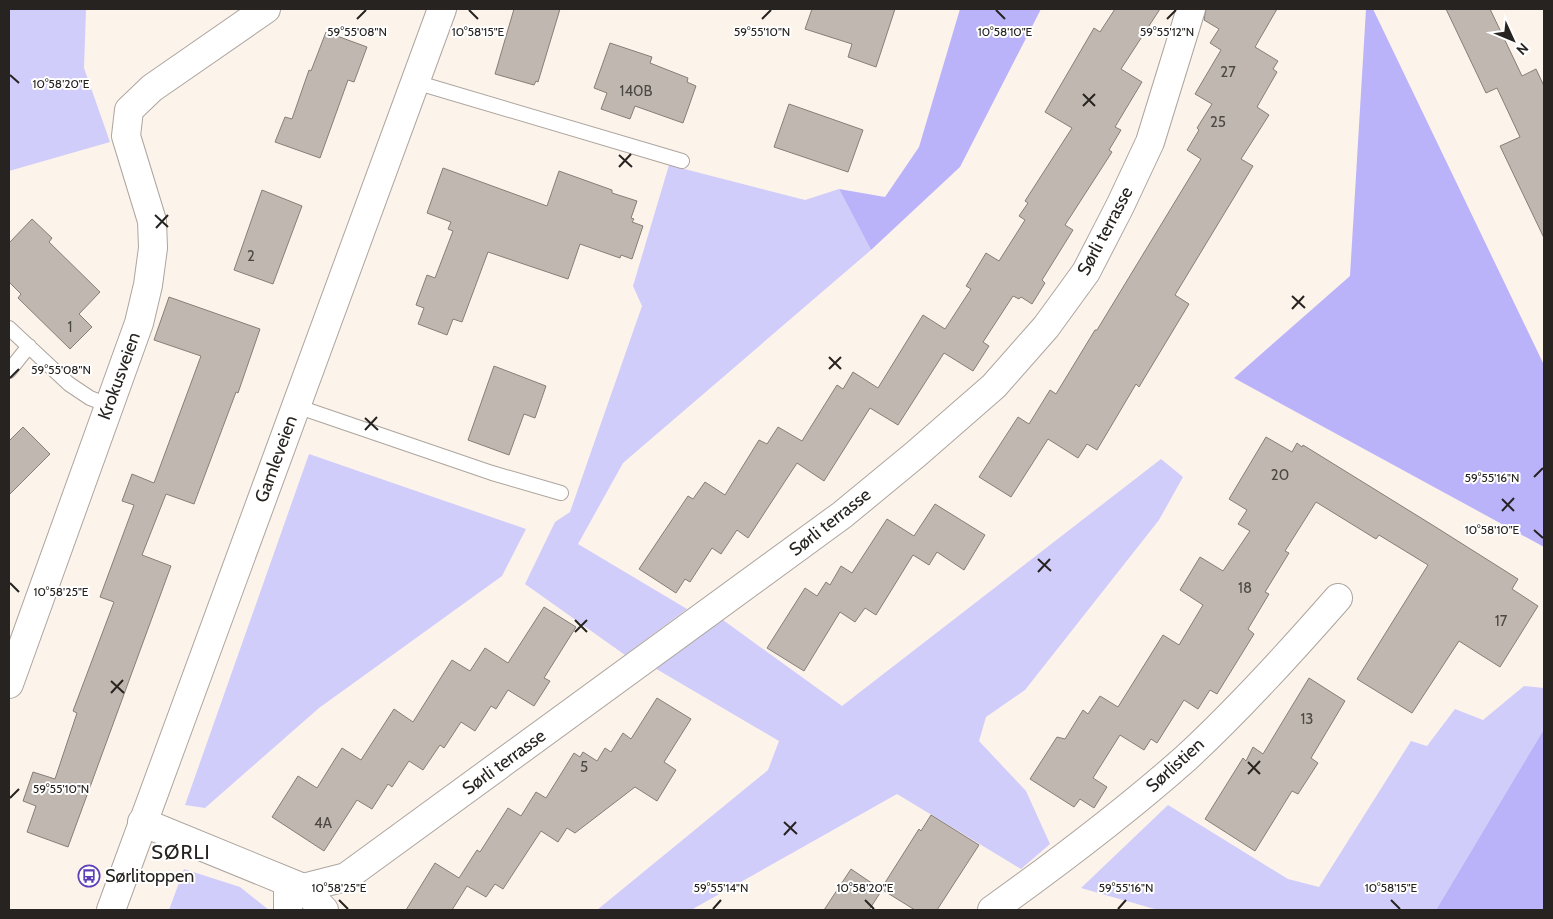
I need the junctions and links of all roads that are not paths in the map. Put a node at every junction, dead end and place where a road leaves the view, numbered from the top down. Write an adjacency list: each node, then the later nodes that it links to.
1 (266, 9): 9 (street, Krokusveien)
2 (442, 9): 4 (street, Gamleveien)
3 (1191, 9): 15 (street, Sørli terrasse)
4 (415, 82): 5 (lane); 10 (street, Gamleveien)
5 (682, 161)
6 (9, 328): 7 (lane)
7 (29, 346): 8 (lane); 9 (lane)
8 (9, 370)
9 (108, 405): 13 (street, Krokusveien)
10 (296, 406): 11 (lane); 14 (street, Gamleveien)
11 (561, 493)
12 (1338, 598): 19 (street, Sørlistien)
13 (9, 684)
14 (142, 822): 15 (street); 16 (street, Gamleveien)
15 (296, 885): 17 (street); 18 (street)
16 (111, 910)
17 (288, 910)
18 (324, 910)
19 (992, 910)

